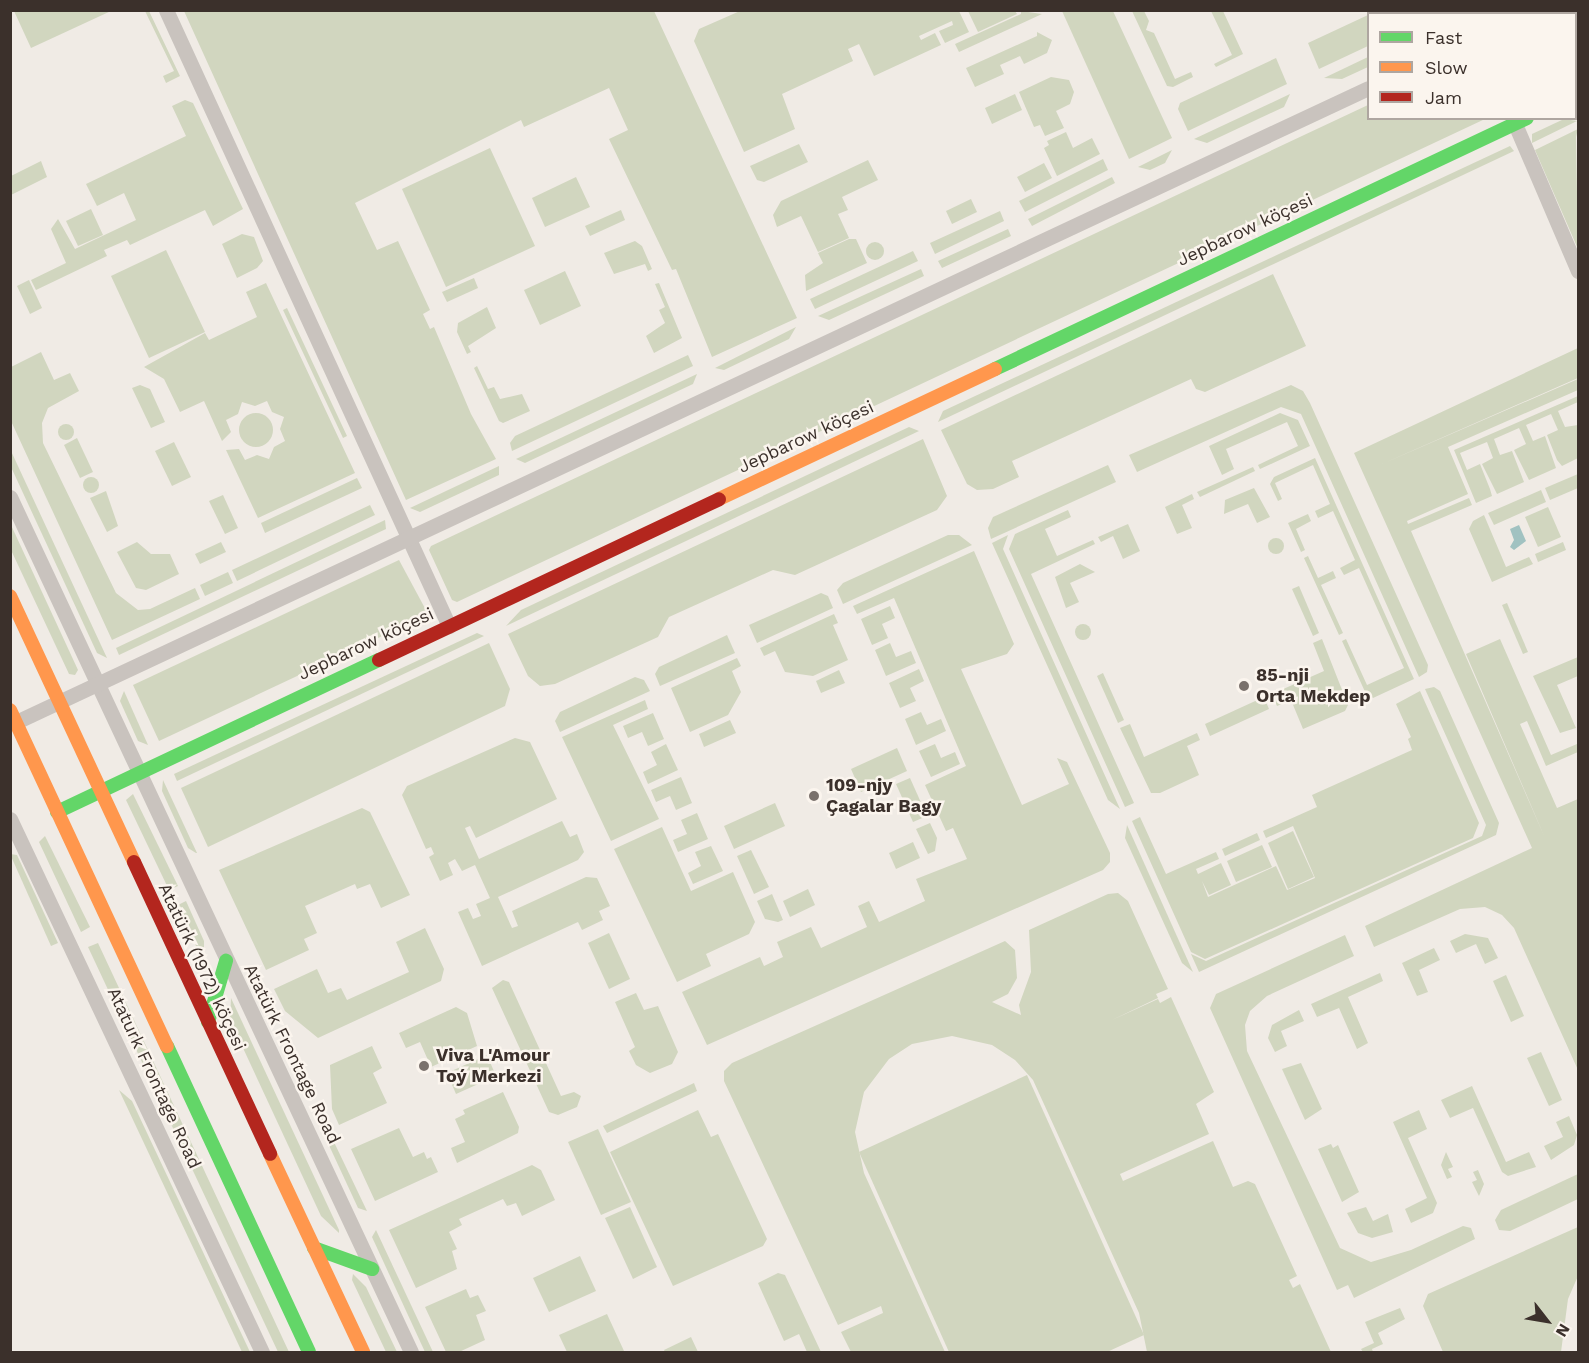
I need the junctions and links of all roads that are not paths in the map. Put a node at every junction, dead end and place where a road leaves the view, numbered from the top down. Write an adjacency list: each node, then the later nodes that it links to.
1 (166, 10): 6 (street)
2 (1367, 88): 6 (street)
3 (1521, 121): 4 (street); 8 (main road, Jepbarow köçesi)
4 (1578, 271)
5 (10, 497): 9 (street, Atatürk Frontage Road)
6 (408, 539): 8 (street); 9 (street)
7 (10, 596): 10 (main road, Atatürk (1972) köçesi)
8 (449, 626): 12 (main road, Jepbarow köçesi)
9 (97, 685): 10 (street); 12 (street, Atatürk Frontage Road)
10 (61, 701): 11 (street); 13 (main road, Atatürk (1972) köçesi)
11 (13, 716): 14 (main road)
12 (139, 772): 13 (main road, Jepbarow köçesi); 16 (street, Atatürk Frontage Road)
13 (101, 791): 14 (main road, Jepbarow köçesi); 17 (main road, Atatürk (1972) köçesi)
14 (57, 812): 21 (main road)
15 (10, 819): 20 (street, Ataturk Frontage Road)
16 (226, 961): 17 (main road); 19 (street, Atatürk Frontage Road)
17 (208, 1022): 18 (main road, Atatürk (1972) köçesi)
18 (314, 1248): 19 (main road); 22 (main road, Atatürk (1972) köçesi)
19 (372, 1269): 23 (street, Atatürk Frontage Road)
20 (262, 1353)
21 (309, 1353)
22 (363, 1353)
23 (411, 1353)

